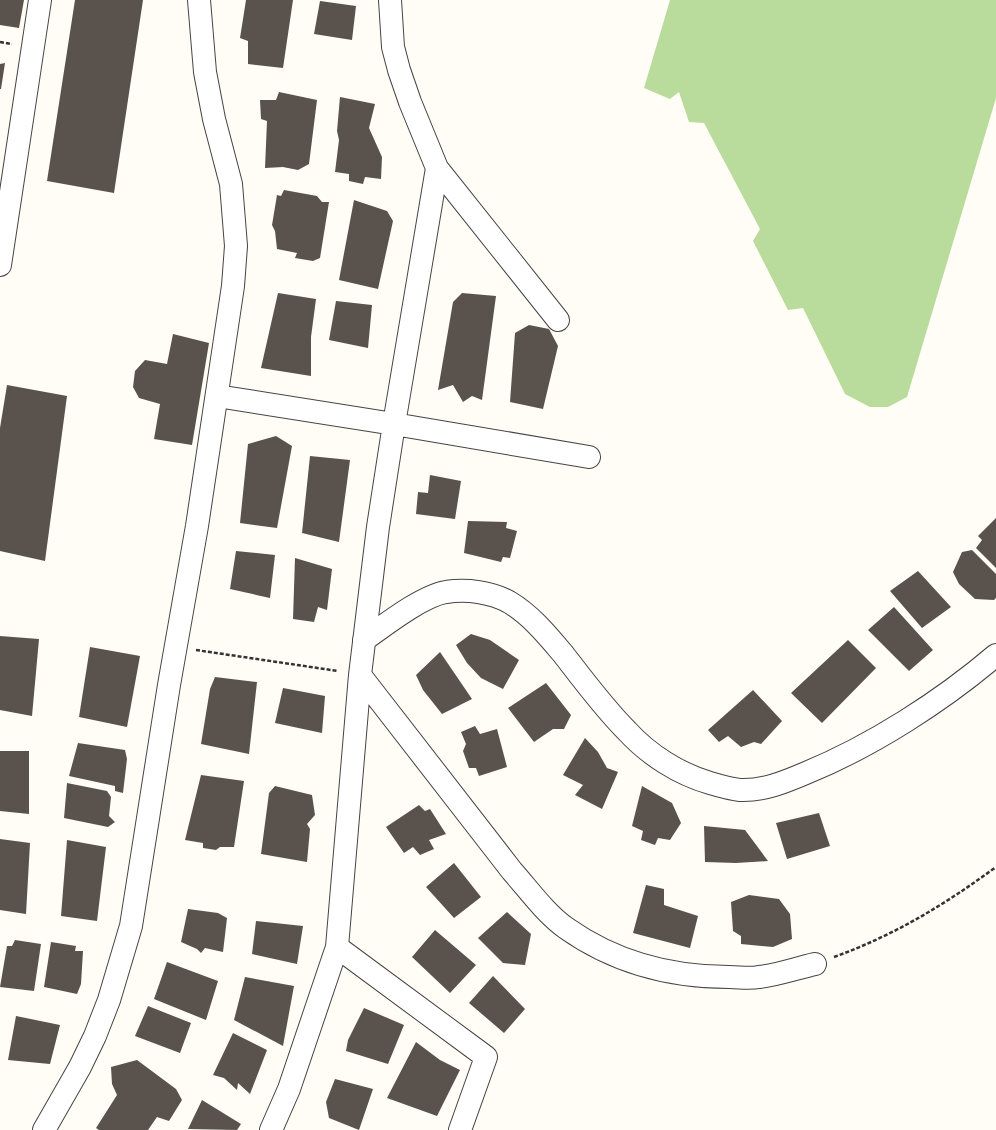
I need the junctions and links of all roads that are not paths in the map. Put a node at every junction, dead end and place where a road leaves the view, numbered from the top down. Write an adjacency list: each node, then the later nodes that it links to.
1 (40, 0): 5 (street)
2 (199, 0): 7 (street)
3 (390, 0): 4 (street)
4 (437, 168): 6 (street); 8 (street)
5 (0, 265)
6 (558, 320)
7 (217, 396): 8 (street); 15 (street)
8 (394, 424): 9 (street); 10 (street)
9 (589, 457)
10 (364, 640): 11 (street); 12 (street)
11 (996, 655)
12 (360, 675): 13 (street); 14 (street)
13 (337, 946): 16 (street); 17 (street)
14 (815, 964)
15 (44, 1130)
16 (271, 1130)
17 (460, 1130)

